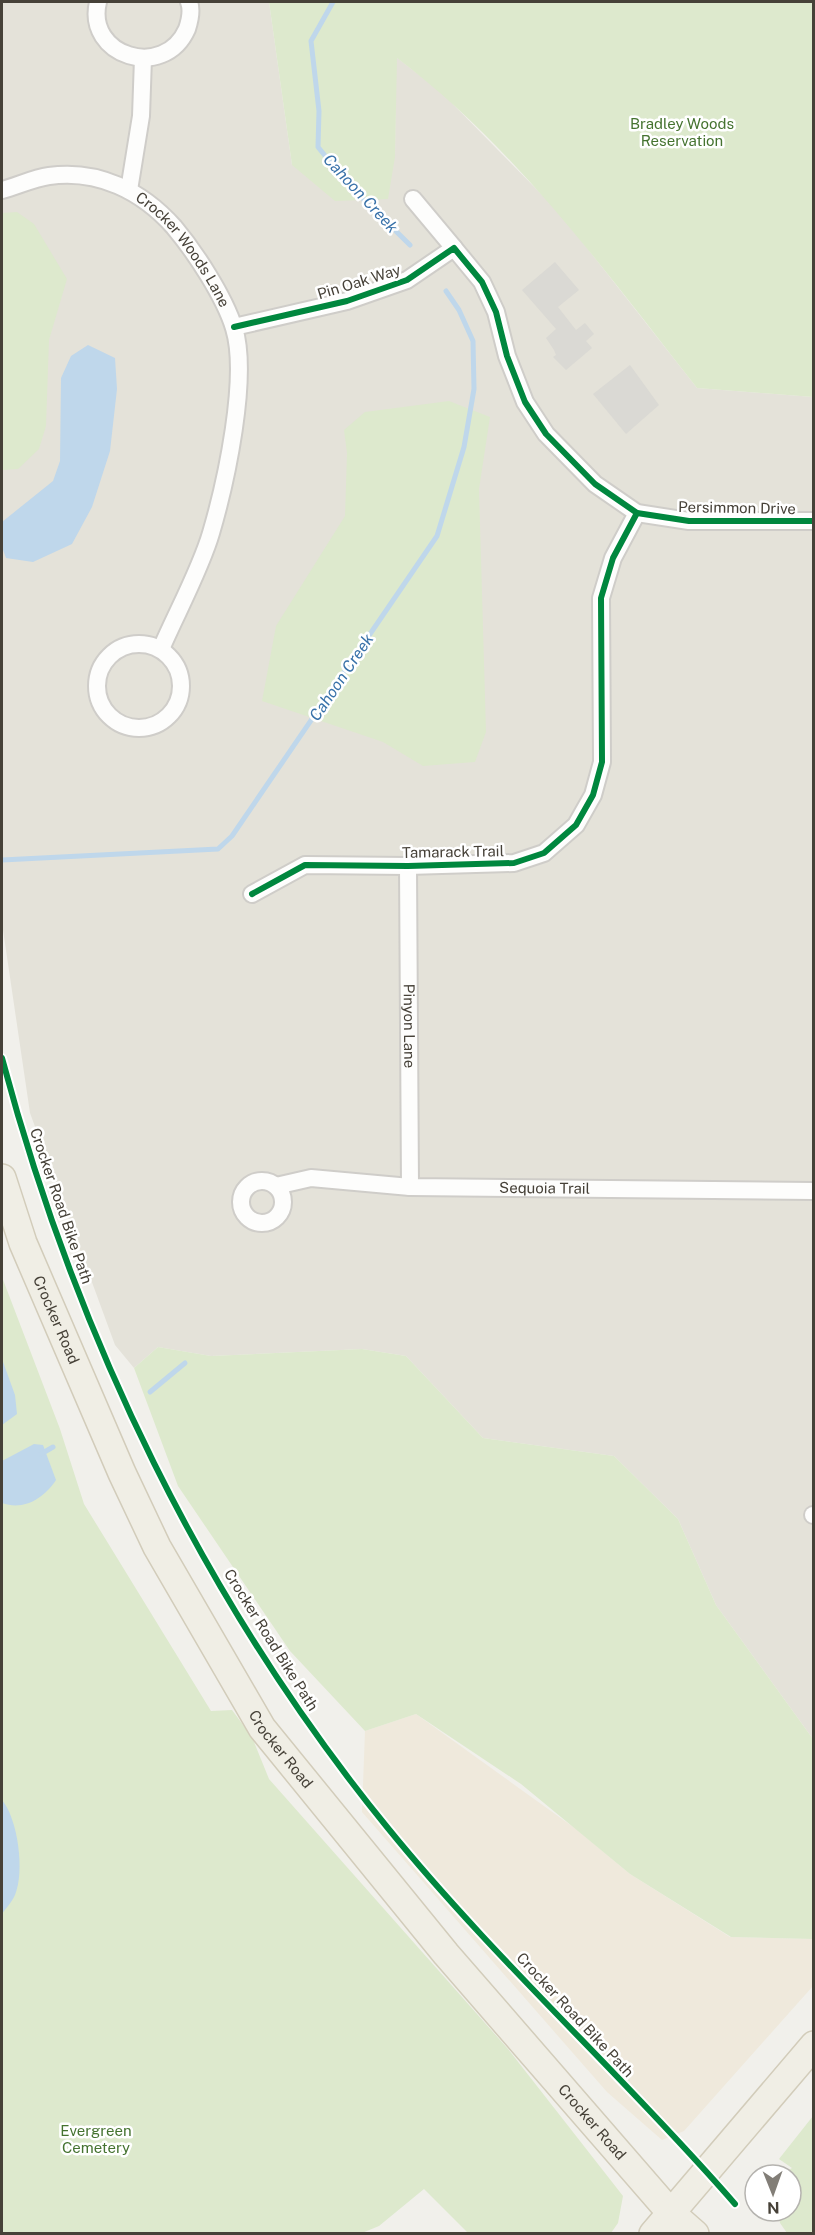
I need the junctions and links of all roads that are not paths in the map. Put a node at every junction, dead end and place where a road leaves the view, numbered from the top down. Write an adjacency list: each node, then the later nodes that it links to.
1 (98, 2): 3 (street)
2 (189, 2): 3 (street)
3 (143, 58): 5 (street)
4 (2, 190): 5 (street, Crocker Woods Lane)
5 (129, 190): 8 (street, Crocker Woods Lane)
6 (413, 199): 7 (street)
7 (453, 248): 8 (street, Pin Oak Way); 9 (street, Persimmon Drive)
8 (234, 327): 11 (street, Crocker Woods Lane)
9 (637, 513): 10 (street, Persimmon Drive); 12 (street, Tamarack Trail)
10 (813, 521)
11 (161, 649): 11 (street)
12 (408, 866): 13 (street, Tamarack Trail); 16 (street, Pinyon Lane)
13 (252, 894)
14 (2, 1178): 19 (main road, Crocker Road)
15 (276, 1186): 16 (street, Sequoia Trail)
16 (410, 1187): 17 (street, Sequoia Trail)
17 (813, 1191)
18 (813, 2045): 19 (main road)
19 (670, 2212): 20 (main road); 21 (main road, Crocker Road)
20 (652, 2234)
21 (695, 2234)

